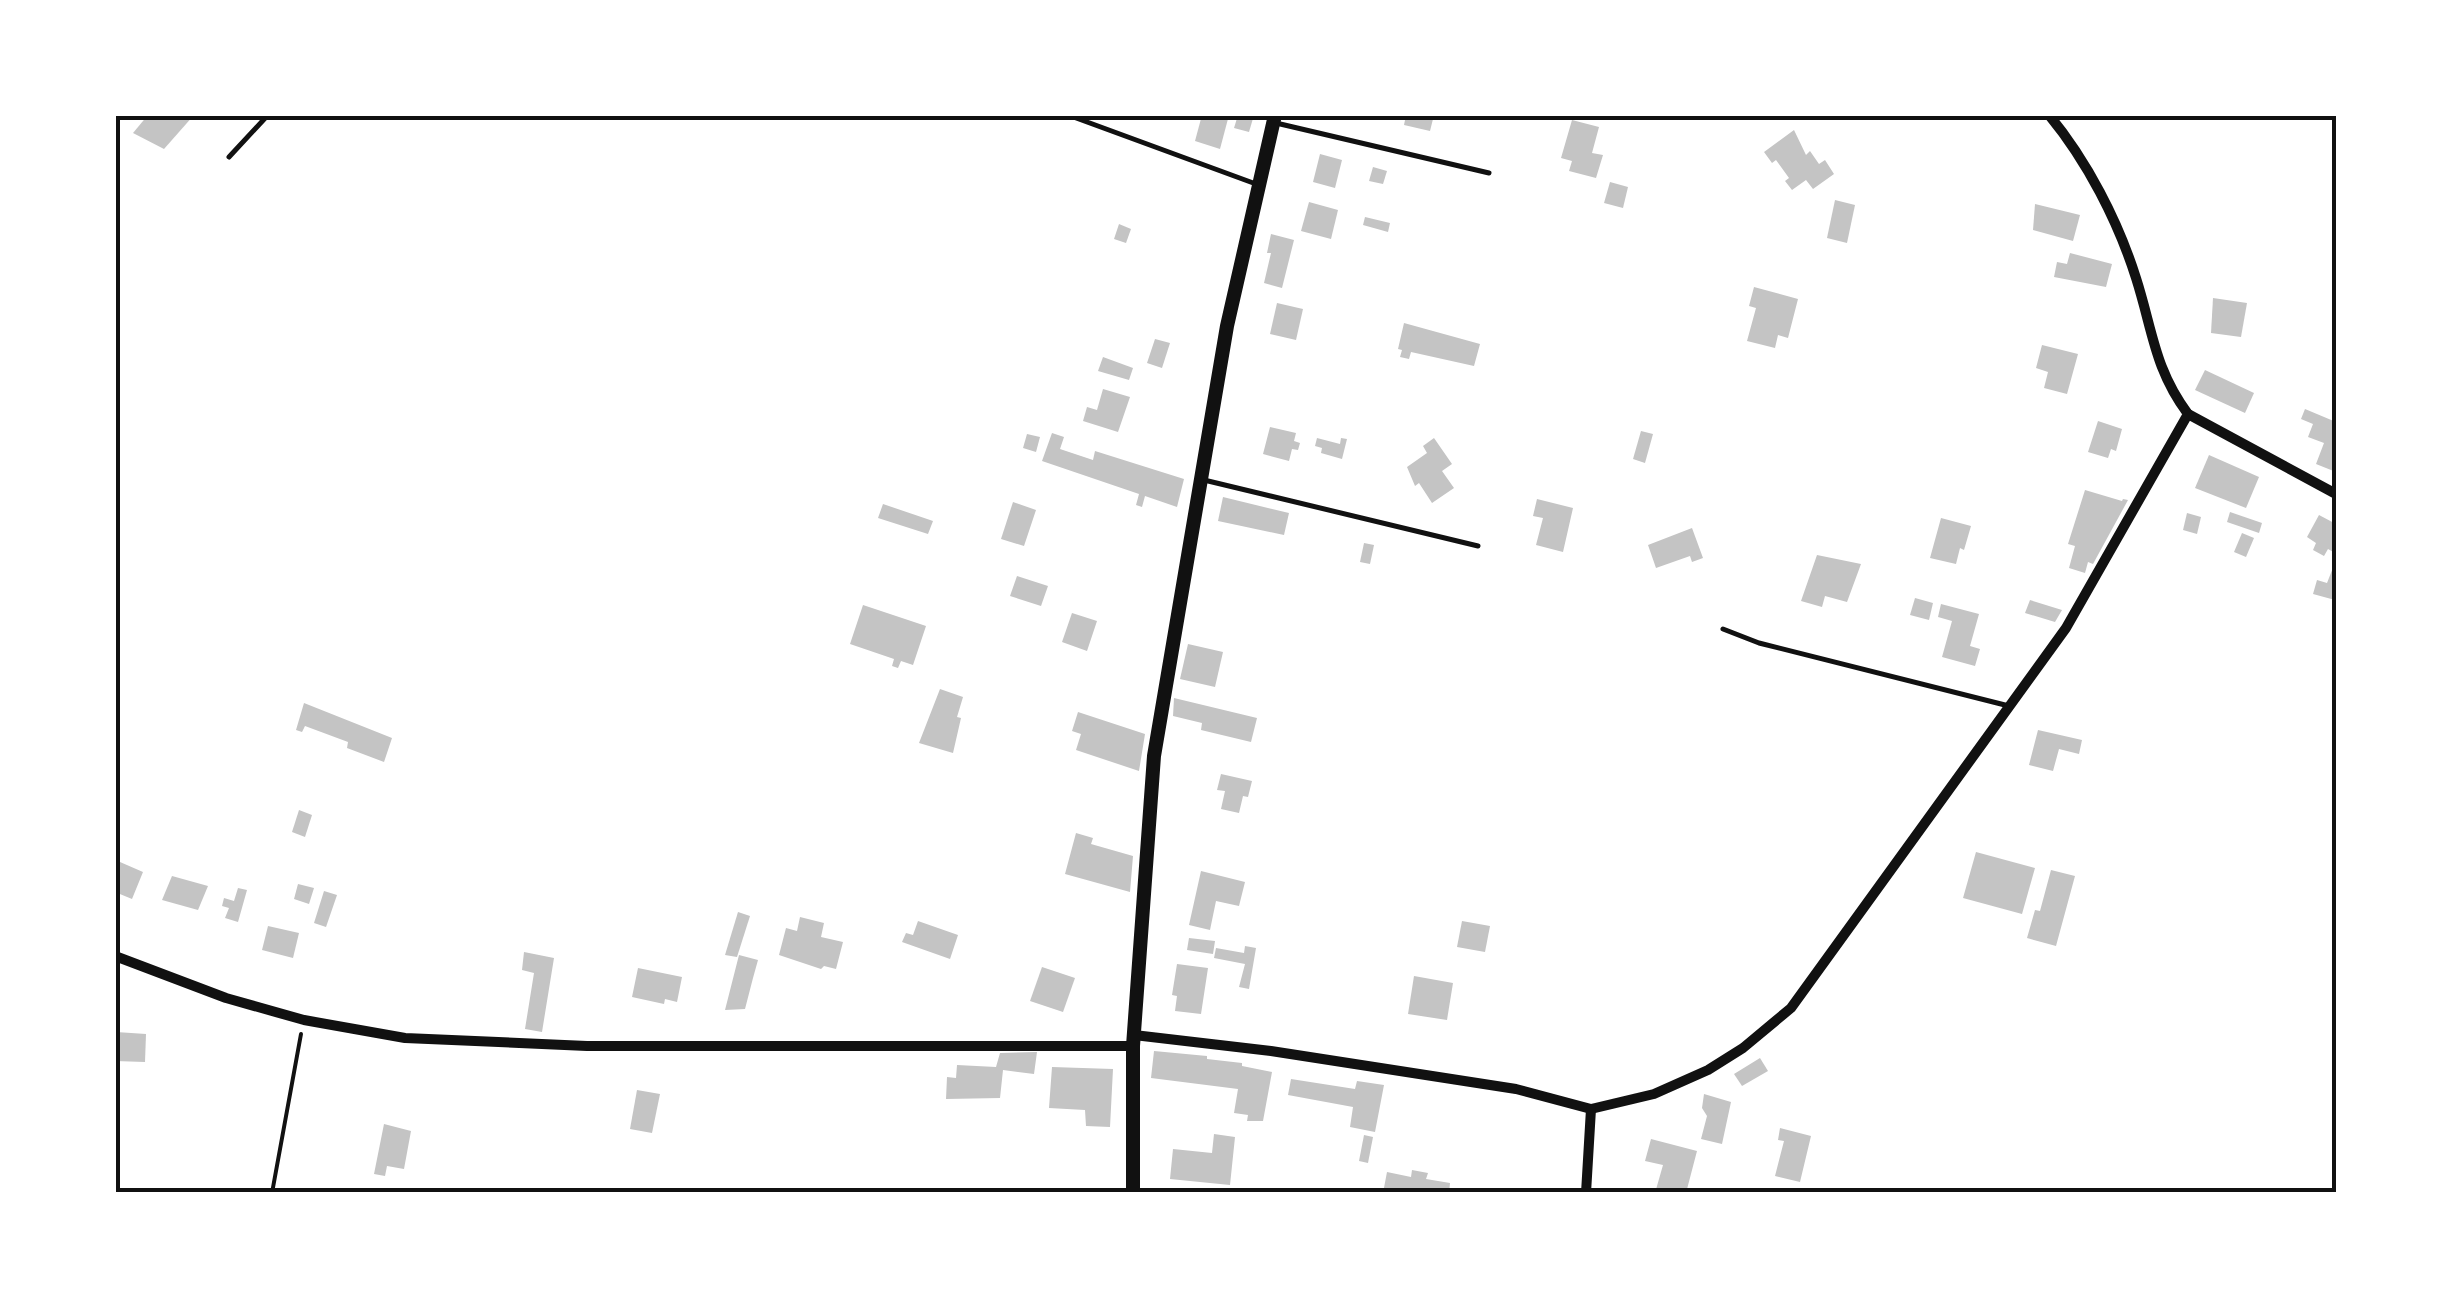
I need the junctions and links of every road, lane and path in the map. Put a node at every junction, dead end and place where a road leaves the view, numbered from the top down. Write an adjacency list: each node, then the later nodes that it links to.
1 (268, 115): 5 (lane)
2 (1068, 115): 7 (lane)
3 (2049, 115): 8 (street)
4 (1274, 119): 6 (lane); 7 (street)
5 (229, 156)
6 (1489, 172)
7 (1259, 185): 9 (street)
8 (2188, 414): 10 (street); 13 (street)
9 (1201, 480): 11 (lane); 16 (street)
10 (2336, 494)
11 (1478, 546)
12 (1723, 629): 13 (lane)
13 (2009, 706): 17 (street)
14 (115, 956): 15 (street)
15 (304, 1020): 16 (street); 18 (path)
16 (1134, 1041): 17 (street); 19 (street)
17 (1591, 1109): 20 (street)
18 (272, 1193)
19 (1133, 1193)
20 (1586, 1193)

